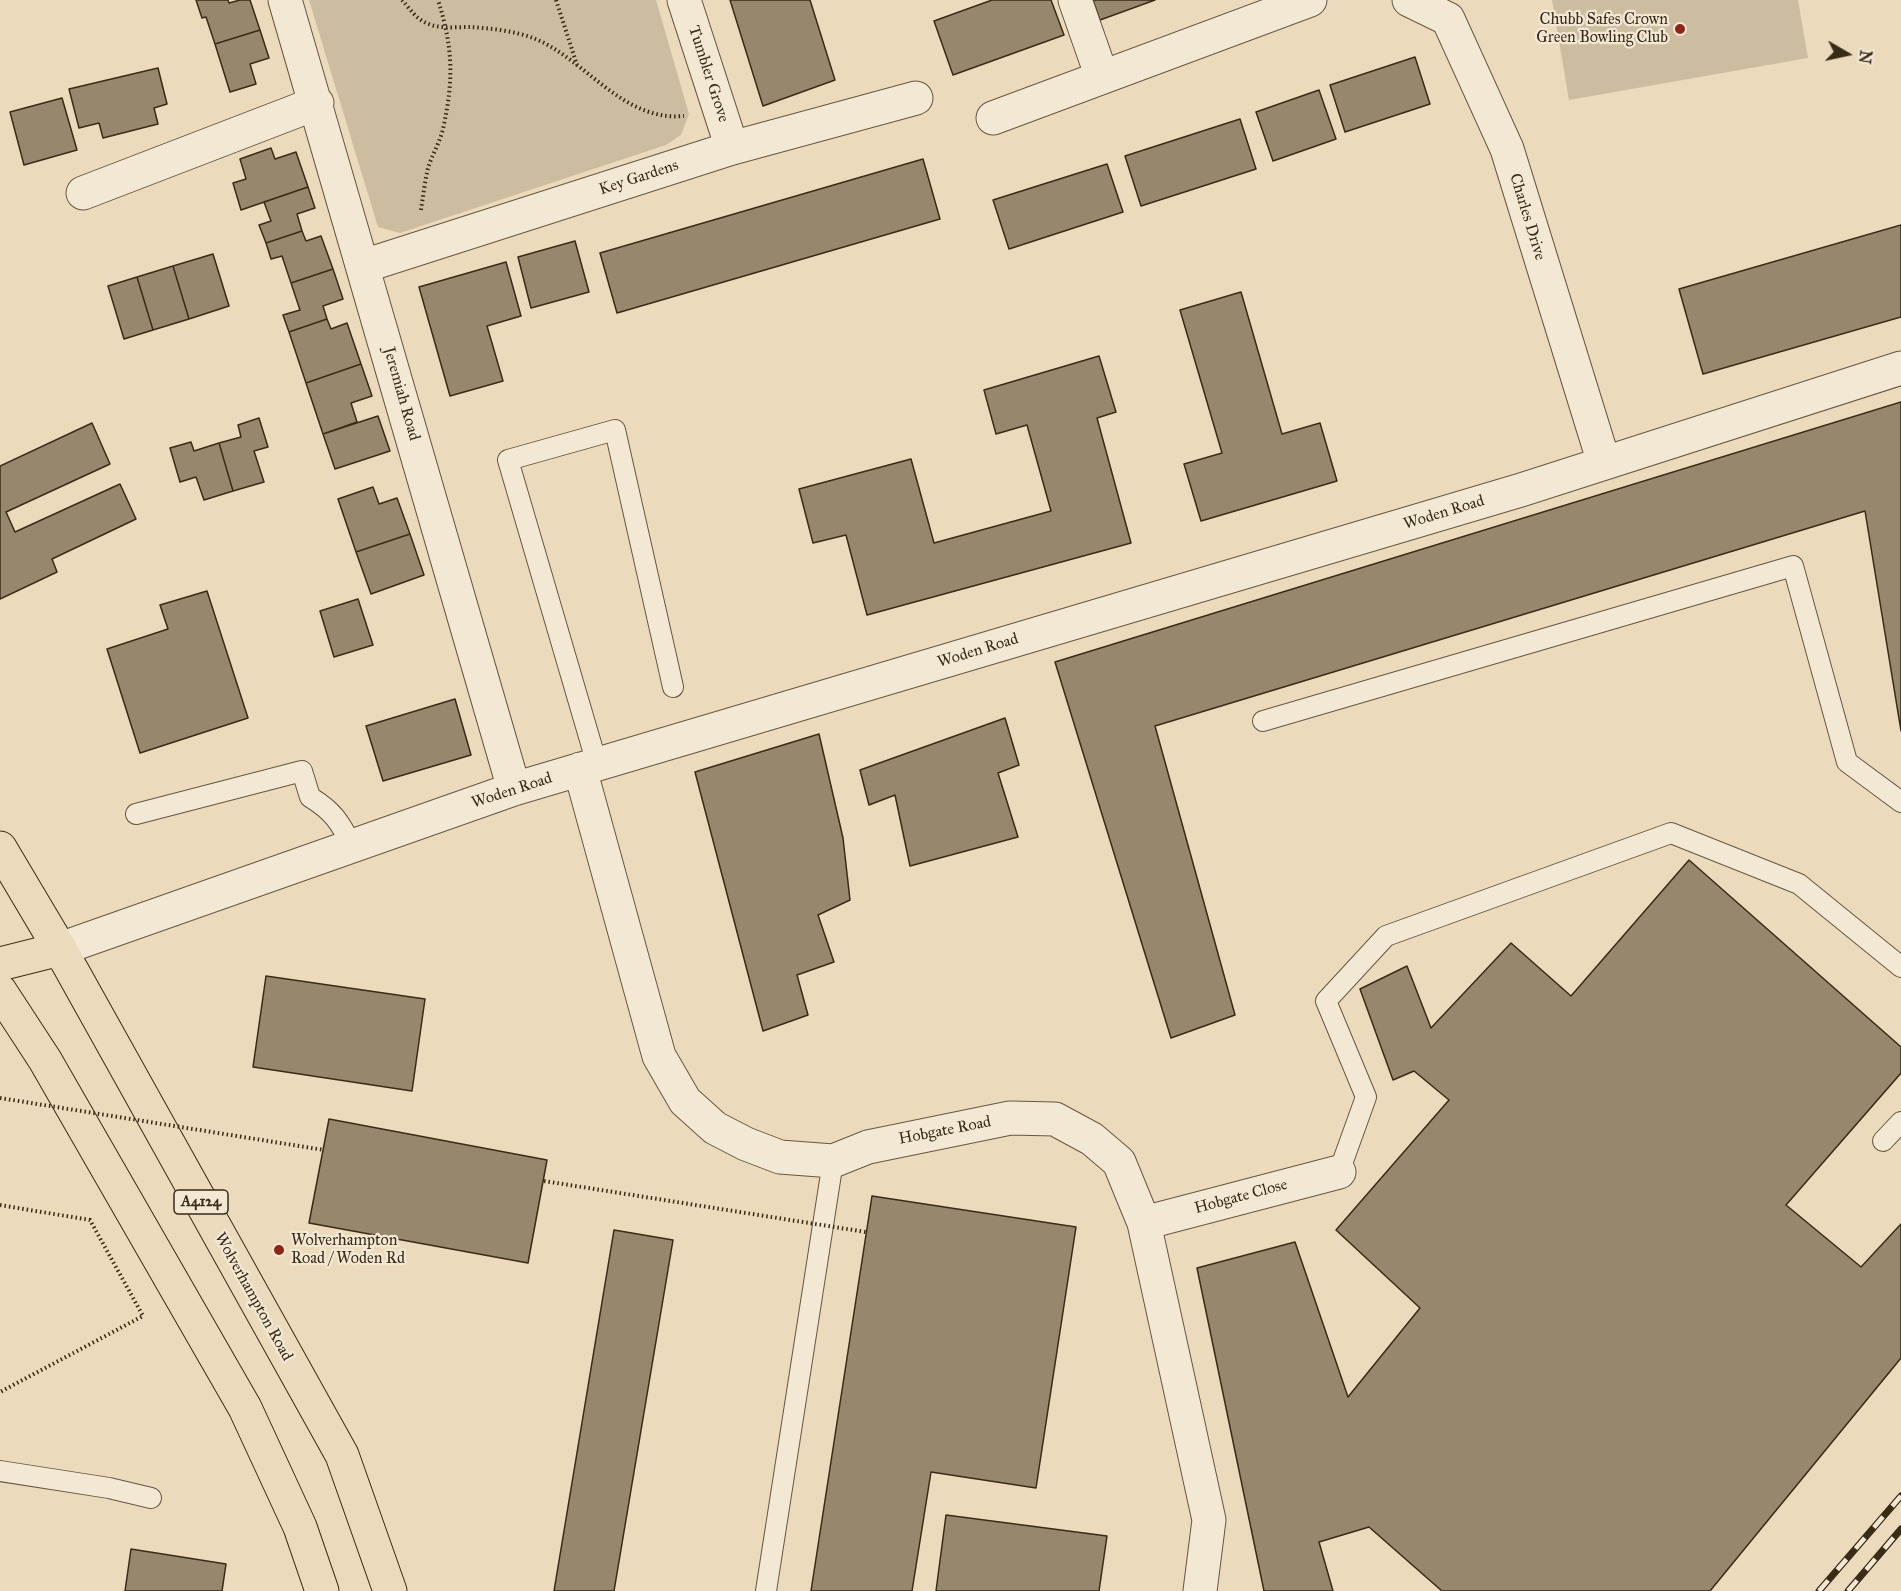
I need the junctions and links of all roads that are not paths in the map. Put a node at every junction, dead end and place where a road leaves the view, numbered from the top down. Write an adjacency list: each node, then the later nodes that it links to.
1 (285, 0): 8 (street, Jeremiah Road)
2 (684, 0): 10 (street, Tumbler Grove)
3 (1075, 0): 6 (street)
4 (1310, 0): 6 (street)
5 (1409, 0): 14 (street, Charles Drive)
6 (1102, 77): 9 (street)
7 (916, 98): 10 (street, Key Gardens)
8 (316, 103): 11 (street); 12 (street, Jeremiah Road)
9 (993, 118)
10 (732, 148): 12 (street, Key Gardens)
11 (83, 193)
12 (364, 266): 18 (street, Jeremiah Road)
13 (1901, 368): 14 (street, Woden Road)
14 (1604, 463): 17 (street, Woden Road)
15 (673, 687): 17 (lane)
16 (1263, 722): 19 (lane)
17 (589, 766): 18 (street, Woden Road); 29 (street, Hobgate Road)
18 (514, 789): 21 (street, Woden Road)
19 (1901, 802)
20 (136, 814): 21 (lane)
21 (352, 846): 23 (street, Woden Road)
22 (0, 848): 23 (main road, A4124)
23 (60, 949): 24 (main road); 35 (main road, Wolverhampton Road / A4124)
24 (0, 964)
25 (1901, 967): 30 (lane)
26 (0, 991): 34 (main road)
27 (1901, 1122): 28 (lane)
28 (1883, 1141)
29 (833, 1161): 31 (street, Hobgate Road); 36 (lane)
30 (1339, 1172): 31 (street, Hobgate Close)
31 (1144, 1223): 37 (street, Hobgate Road)
32 (0, 1471): 33 (lane)
33 (151, 1498)
34 (322, 1591)
35 (390, 1591)
36 (766, 1591)
37 (1200, 1591)

